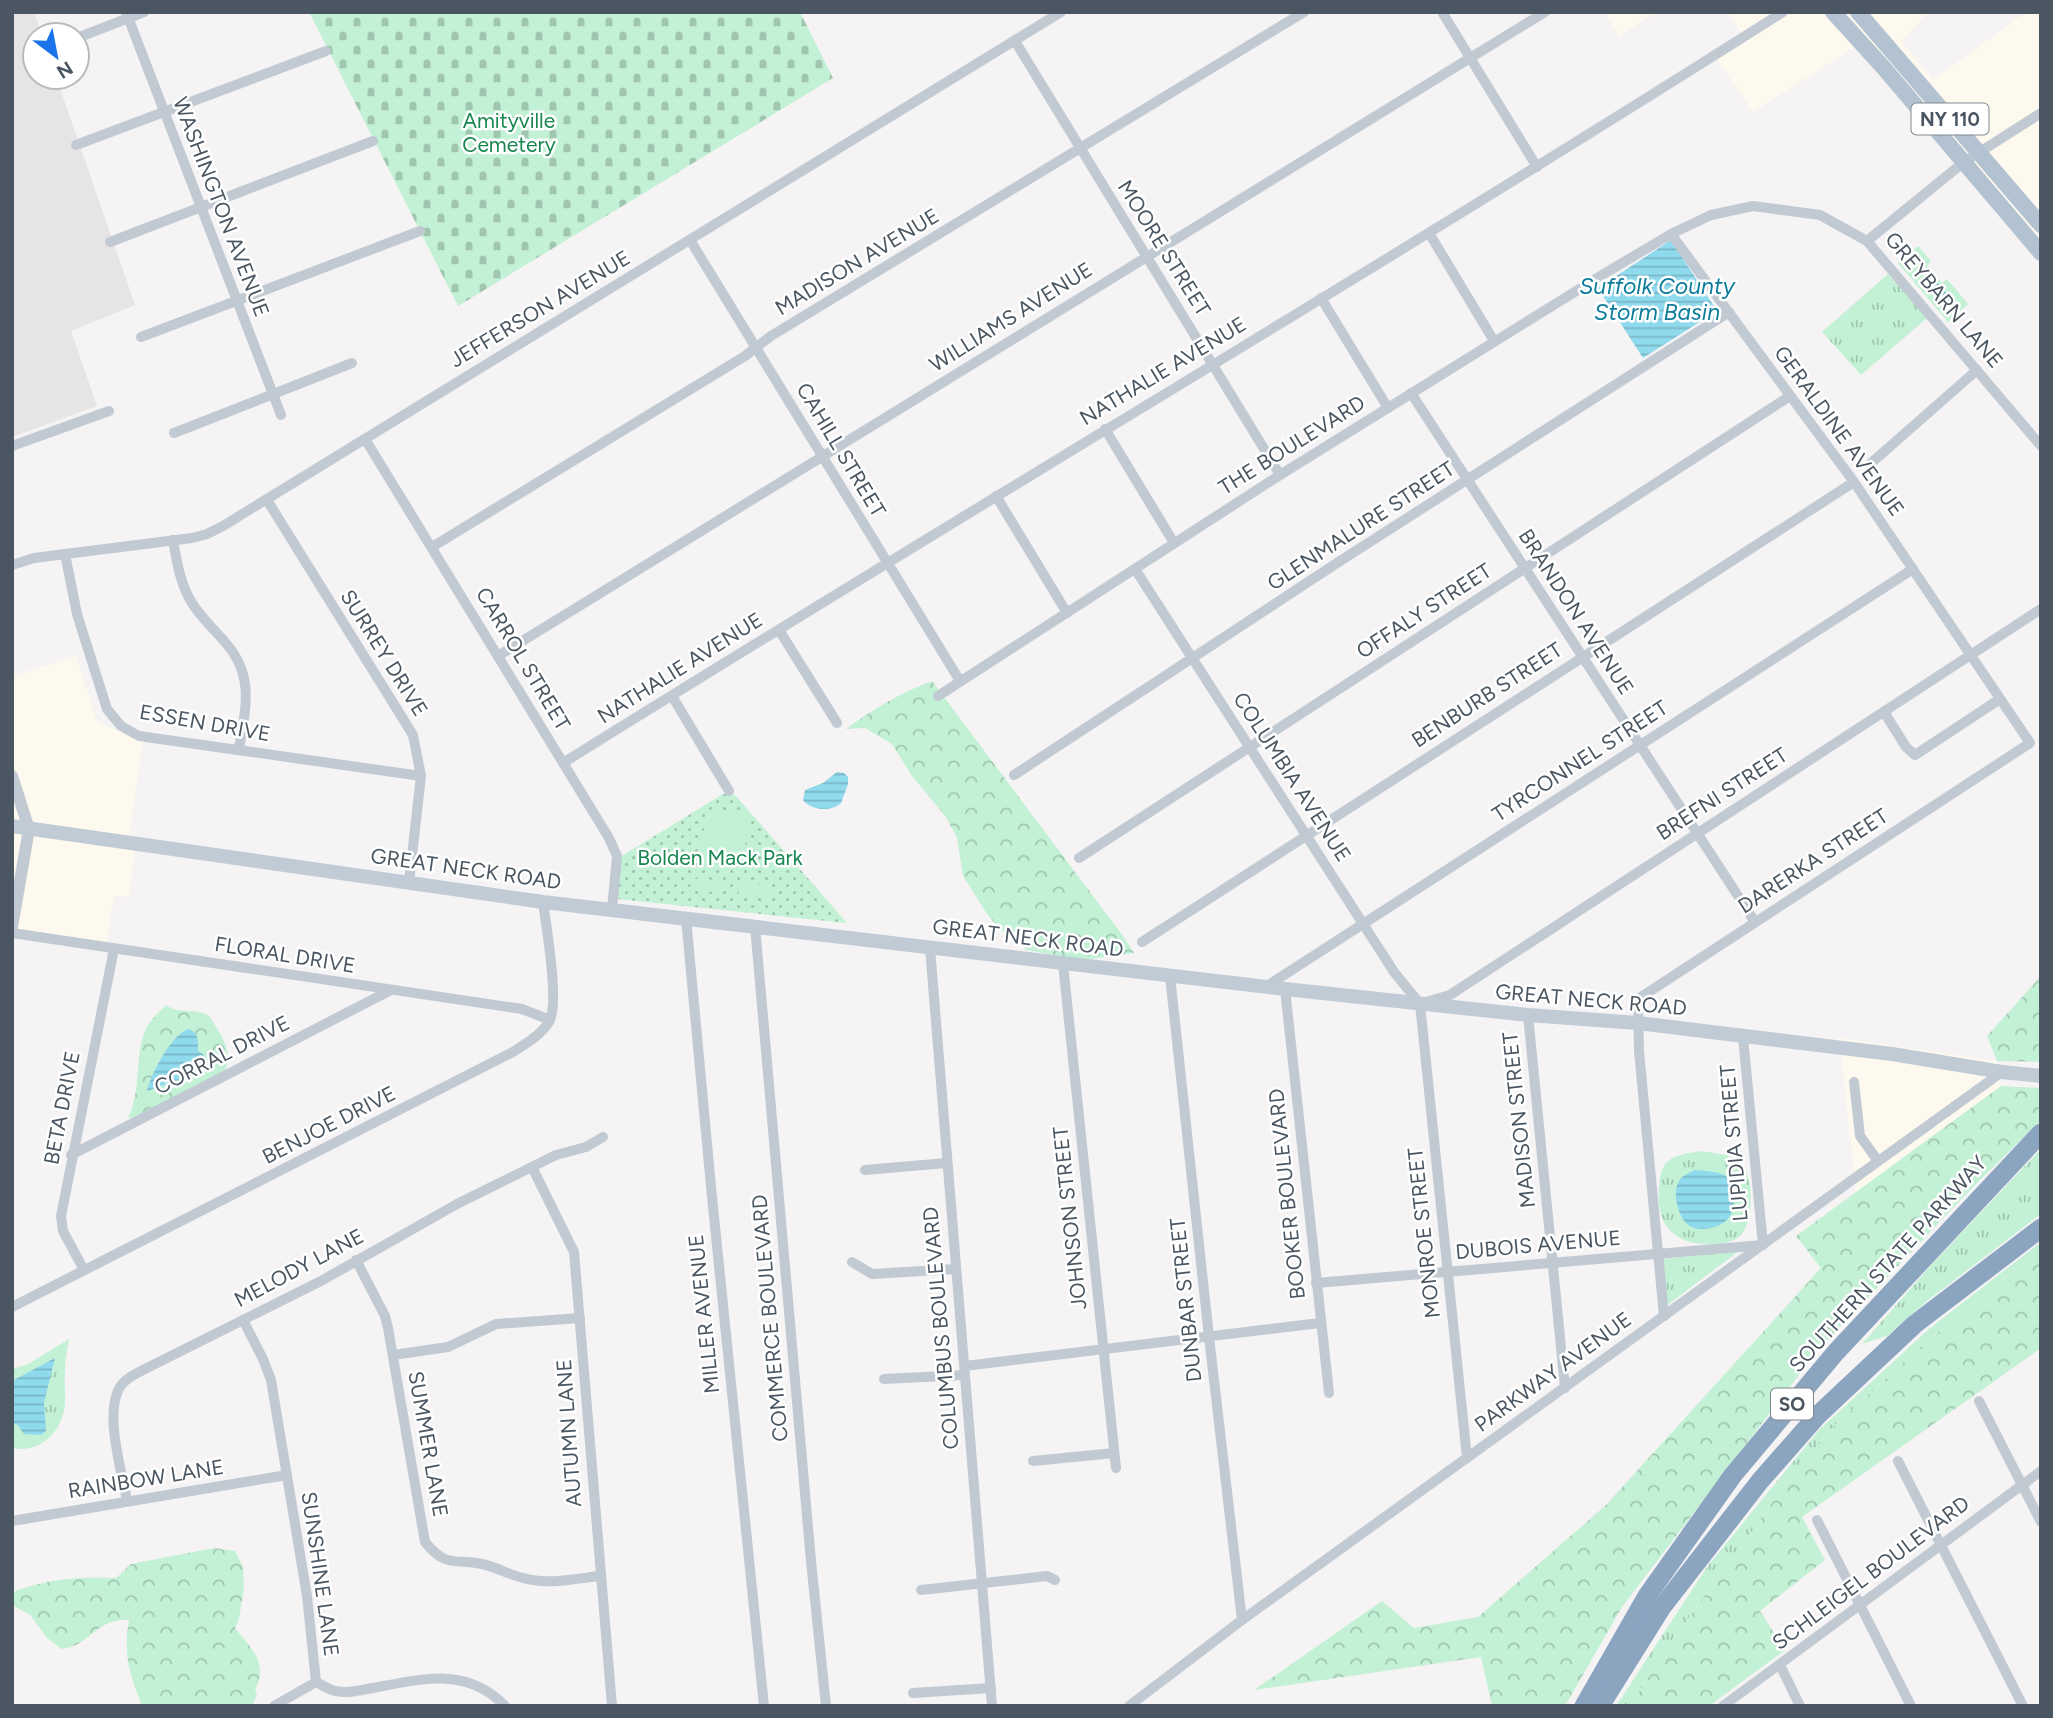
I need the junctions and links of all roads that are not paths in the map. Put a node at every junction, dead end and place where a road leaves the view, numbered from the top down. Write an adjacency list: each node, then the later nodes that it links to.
1 (144, 12): 9 (street)
2 (1061, 12): 11 (street, JEFFERSON AVENUE)
3 (1304, 12): 18 (street, MADISON AVENUE)
4 (1441, 12): 13 (street)
5 (1545, 12): 13 (street, WILLIAMS AVENUE)
6 (1783, 12): 21 (street, NATHALIE AVENUE)
7 (1833, 12): 20 (main road, NY 110)
8 (1858, 12): 19 (main road, NY 110)
9 (127, 15): 10 (street); 14 (street, WASHINGTON AVENUE)
10 (91, 31)
11 (1015, 41): 18 (street, MOORE STREET); 27 (street, JEFFERSON AVENUE)
12 (326, 51): 14 (street)
13 (1470, 59): 21 (street); 31 (street, WILLIAMS AVENUE)
14 (164, 113): 17 (street); 22 (street, WASHINGTON AVENUE)
15 (2041, 113): 19 (street, GREYBARN LANE)
16 (373, 141): 22 (street)
17 (76, 145)
18 (1080, 148): 31 (street, MOORE STREET); 37 (street, MADISON AVENUE)
19 (1979, 152): 20 (street, GREYBARN LANE); 23 (main road, NY 110)
20 (1964, 162): 28 (street, GREYBARN LANE); 30 (main road, NY 110)
21 (1537, 167): 25 (street, NATHALIE AVENUE)
22 (200, 207): 29 (street); 33 (street, WASHINGTON AVENUE)
23 (2041, 225)
24 (420, 231): 33 (street)
25 (1429, 233): 32 (street, NATHALIE AVENUE); 36 (street)
26 (1671, 234): 28 (street, THE BOULEVARD); 34 (street, GERALDINE AVENUE); 36 (street, THE BOULEVARD)
27 (690, 240): 37 (street, CAHILL STREET); 49 (street, JEFFERSON AVENUE)
28 (1867, 241): 40 (street, GREYBARN LANE)
29 (110, 242)
30 (2041, 253)
31 (1147, 256): 39 (street, MOORE STREET); 52 (street, WILLIAMS AVENUE)
32 (1321, 298): 39 (street, NATHALIE AVENUE); 44 (street)
33 (237, 300): 35 (street); 42 (street, WASHINGTON AVENUE)
34 (1728, 312): 43 (street, GERALDINE AVENUE); 55 (street, GLENMALURE STREET)
35 (141, 337)
36 (1494, 341): 41 (street, THE BOULEVARD)
37 (756, 348): 52 (street, CAHILL STREET); 61 (street, MADISON AVENUE)
38 (352, 363): 42 (street)
39 (1213, 363): 47 (street, NATHALIE AVENUE); 54 (street, MOORE STREET)
40 (1978, 370): 51 (street, GREYBARN LANE); 53 (street)
41 (1411, 393): 44 (street, THE BOULEVARD); 55 (street, BRANDON AVENUE)
42 (273, 395): 46 (street, WASHINGTON AVENUE); 48 (street)
43 (1790, 396): 56 (street, GERALDINE AVENUE); 66 (street, OFFALY STREET)
44 (1388, 408): 54 (street, THE BOULEVARD)
45 (109, 411): 50 (street)
46 (281, 415)
47 (1105, 429): 57 (street, NATHALIE AVENUE); 60 (street)
48 (174, 433)
49 (365, 439): 58 (street, JEFFERSON AVENUE); 61 (street, CARROL STREET)
50 (12, 446)
51 (2041, 446)
52 (822, 456): 63 (street, CAHILL STREET); 72 (street, WILLIAMS AVENUE)
53 (1870, 464)
54 (1280, 475): 60 (street, THE BOULEVARD)
55 (1468, 481): 66 (street, BRANDON AVENUE); 74 (street, GLENMALURE STREET)
56 (1854, 482): 67 (street, GERALDINE AVENUE); 73 (street, BENBURB STREET)
57 (996, 496): 63 (street, NATHALIE AVENUE); 69 (street)
58 (267, 500): 59 (street, JEFFERSON AVENUE); 88 (street, SURREY DRIVE)
59 (173, 540): 62 (street, JEFFERSON AVENUE); 84 (street)
60 (1174, 543): 65 (street, THE BOULEVARD)
61 (432, 547): 72 (street, CARROL STREET)
62 (65, 554): 64 (street, JEFFERSON AVENUE); 84 (street, ESSEN DRIVE)
63 (887, 563): 70 (street, NATHALIE AVENUE); 75 (street, CAHILL STREET)
64 (12, 565)
65 (1135, 569): 69 (street, THE BOULEVARD); 74 (street, COLUMBIA AVENUE)
66 (1524, 569): 73 (street, BRANDON AVENUE); 83 (street, OFFALY STREET)
67 (1913, 569): 71 (street, GERALDINE AVENUE); 82 (street, TYRCONNEL STREET)
68 (2041, 609): 71 (street, BREFNI STREET)
69 (1067, 612): 75 (street, THE BOULEVARD)
70 (779, 630): 76 (street, NATHALIE AVENUE); 80 (street)
71 (1971, 655): 78 (street, GERALDINE AVENUE); 79 (street, BREFNI STREET)
72 (498, 656): 85 (street, CARROL STREET)
73 (1581, 656): 82 (street, BRANDON AVENUE); 93 (street, BENBURB STREET)
74 (1192, 658): 83 (street, COLUMBIA AVENUE); 86 (street, GLENMALURE STREET)
75 (960, 681): 77 (street, THE BOULEVARD)
76 (672, 696): 85 (street, NATHALIE AVENUE); 89 (street)
77 (938, 696)
78 (2000, 699): 79 (street); 81 (street, GERALDINE AVENUE)
79 (1884, 712): 92 (street, BREFNI STREET)
80 (837, 723)
81 (2030, 743): 99 (street, DARERKA STREET)
82 (1640, 745): 92 (street, BRANDON AVENUE); 100 (street, TYRCONNEL STREET)
83 (1249, 746): 93 (street, COLUMBIA AVENUE); 94 (street, OFFALY STREET)
84 (239, 749): 88 (street, ESSEN DRIVE)
85 (563, 763): 97 (street, CARROL STREET)
86 (1014, 775)
87 (12, 776): 91 (street)
88 (421, 776): 95 (street, SURREY DRIVE)
89 (729, 791)
90 (12, 826): 91 (main road, GREAT NECK ROAD)
91 (29, 829): 95 (main road, GREAT NECK ROAD); 102 (street)
92 (1697, 834): 99 (street, BRANDON AVENUE); 112 (street, BREFNI STREET)
93 (1308, 836): 100 (street, COLUMBIA AVENUE); 104 (street, BENBURB STREET)
94 (1079, 858)
95 (409, 882): 96 (main road, GREAT NECK ROAD)
96 (543, 902): 97 (main road, GREAT NECK ROAD); 114 (street)
97 (612, 909): 98 (main road, GREAT NECK ROAD)
98 (686, 918): 101 (main road, GREAT NECK ROAD); 176 (street, MILLER AVENUE)
99 (1755, 922): 115 (street, DARERKA STREET)
100 (1364, 924): 109 (street, TYRCONNEL STREET); 112 (street, COLUMBIA AVENUE)
101 (755, 926): 105 (main road, GREAT NECK ROAD); 177 (street, COMMERCE BOULEVARD)
102 (12, 927)
103 (12, 933): 106 (street, FLORAL DRIVE)
104 (1142, 942)
105 (930, 948): 107 (main road, GREAT NECK ROAD); 124 (street, COLUMBUS BOULEVARD)
106 (114, 949): 111 (street, FLORAL DRIVE); 122 (street, BETA DRIVE)
107 (1063, 964): 108 (main road, GREAT NECK ROAD); 143 (street, JOHNSON STREET)
108 (1170, 976): 109 (main road, GREAT NECK ROAD); 142 (street, DUNBAR STREET)
109 (1267, 986): 110 (main road, GREAT NECK ROAD)
110 (1284, 989): 112 (main road, GREAT NECK ROAD); 136 (street, BOOKER BOULEVARD)
111 (391, 990): 114 (street, FLORAL DRIVE); 122 (street, CORRAL DRIVE)
112 (1420, 1003): 113 (main road, GREAT NECK ROAD); 135 (street, MONROE STREET)
113 (1528, 1015): 115 (main road, GREAT NECK ROAD); 132 (street, MADISON STREET)
114 (550, 1020): 134 (street, BENJOE DRIVE)
115 (1639, 1023): 116 (main road, GREAT NECK ROAD); 129 (street)
116 (1743, 1037): 117 (main road, GREAT NECK ROAD); 128 (street, LUPIDIA STREET)
117 (2002, 1072): 118 (main road, GREAT NECK ROAD); 123 (street, PARKWAY AVENUE)
118 (2041, 1076)
119 (1854, 1082): 123 (street)
120 (2041, 1133): 180 (highway, SOUTHERN STATE PARKWAY / SO)
121 (603, 1137): 125 (street, MELODY LANE)
122 (71, 1155): 134 (street, BETA DRIVE)
123 (1878, 1161): 128 (street, PARKWAY AVENUE)
124 (947, 1163): 126 (street); 133 (street, COLUMBUS BOULEVARD)
125 (531, 1167): 130 (street, MELODY LANE); 139 (street, AUTUMN LANE)
126 (865, 1170)
127 (2041, 1228): 181 (highway, SO)
128 (1763, 1245): 129 (street, DUBOIS AVENUE); 138 (street, PARKWAY AVENUE)
129 (1657, 1254): 132 (street, DUBOIS AVENUE); 138 (street)
130 (356, 1260): 140 (street, MELODY LANE); 144 (street, SUMMER LANE)
131 (852, 1262): 133 (street)
132 (1553, 1263): 135 (street, DUBOIS AVENUE); 147 (street, MADISON STREET)
133 (956, 1269): 145 (street, COLUMBUS BOULEVARD)
134 (84, 1270): 137 (street, BENJOE DRIVE)
135 (1447, 1273): 136 (street, DUBOIS AVENUE); 151 (street, MONROE STREET)
136 (1316, 1283): 141 (street, BOOKER BOULEVARD)
137 (12, 1307)
138 (1664, 1316): 147 (street, PARKWAY AVENUE)
139 (580, 1318): 144 (street); 163 (street, AUTUMN LANE)
140 (243, 1320): 156 (street, SUNSHINE LANE); 158 (street, MELODY LANE)
141 (1320, 1323): 142 (street); 148 (street, BOOKER BOULEVARD)
142 (1209, 1336): 143 (street); 168 (street, DUNBAR STREET)
143 (1104, 1349): 145 (street); 150 (street, JOHNSON STREET)
144 (393, 1355): 163 (street, SUMMER LANE)
145 (964, 1370): 146 (street); 165 (street, COLUMBUS BOULEVARD)
146 (884, 1379)
147 (1565, 1388): 151 (street, PARKWAY AVENUE)
148 (1329, 1394)
149 (1979, 1401): 157 (street)
150 (1114, 1452): 152 (street); 154 (street, JOHNSON STREET)
151 (1467, 1458): 168 (street, PARKWAY AVENUE)
152 (1033, 1461)
153 (1898, 1461): 162 (street)
154 (1116, 1468)
155 (2041, 1471): 157 (street, SCHLEIGEL BOULEVARD)
156 (287, 1475): 158 (street, RAINBOW LANE); 170 (street, SUNSHINE LANE)
157 (2022, 1485): 161 (street); 162 (street, SCHLEIGEL BOULEVARD)
158 (127, 1501): 160 (street, RAINBOW LANE)
159 (1817, 1520): 167 (street)
160 (12, 1521)
161 (2041, 1522)
162 (1941, 1545): 167 (street, SCHLEIGEL BOULEVARD); 185 (street)
163 (599, 1576): 175 (street, AUTUMN LANE)
164 (1055, 1580): 165 (street)
165 (982, 1584): 166 (street); 171 (street, COLUMBUS BOULEVARD)
166 (921, 1590)
167 (1859, 1603): 169 (street, SCHLEIGEL BOULEVARD); 184 (street)
168 (1242, 1620): 179 (street, PARKWAY AVENUE)
169 (1780, 1665): 182 (street, SCHLEIGEL BOULEVARD); 183 (street)
170 (316, 1682): 173 (street); 174 (street, SUNSHINE LANE)
171 (991, 1688): 172 (street); 178 (street, COLUMBUS BOULEVARD)
172 (913, 1693)
173 (274, 1706)
174 (505, 1706)
175 (612, 1706)
176 (764, 1706)
177 (826, 1706)
178 (992, 1706)
179 (1129, 1706)
180 (1584, 1706)
181 (1600, 1706)
182 (1723, 1706)
183 (1800, 1706)
184 (1911, 1706)
185 (2023, 1706)

